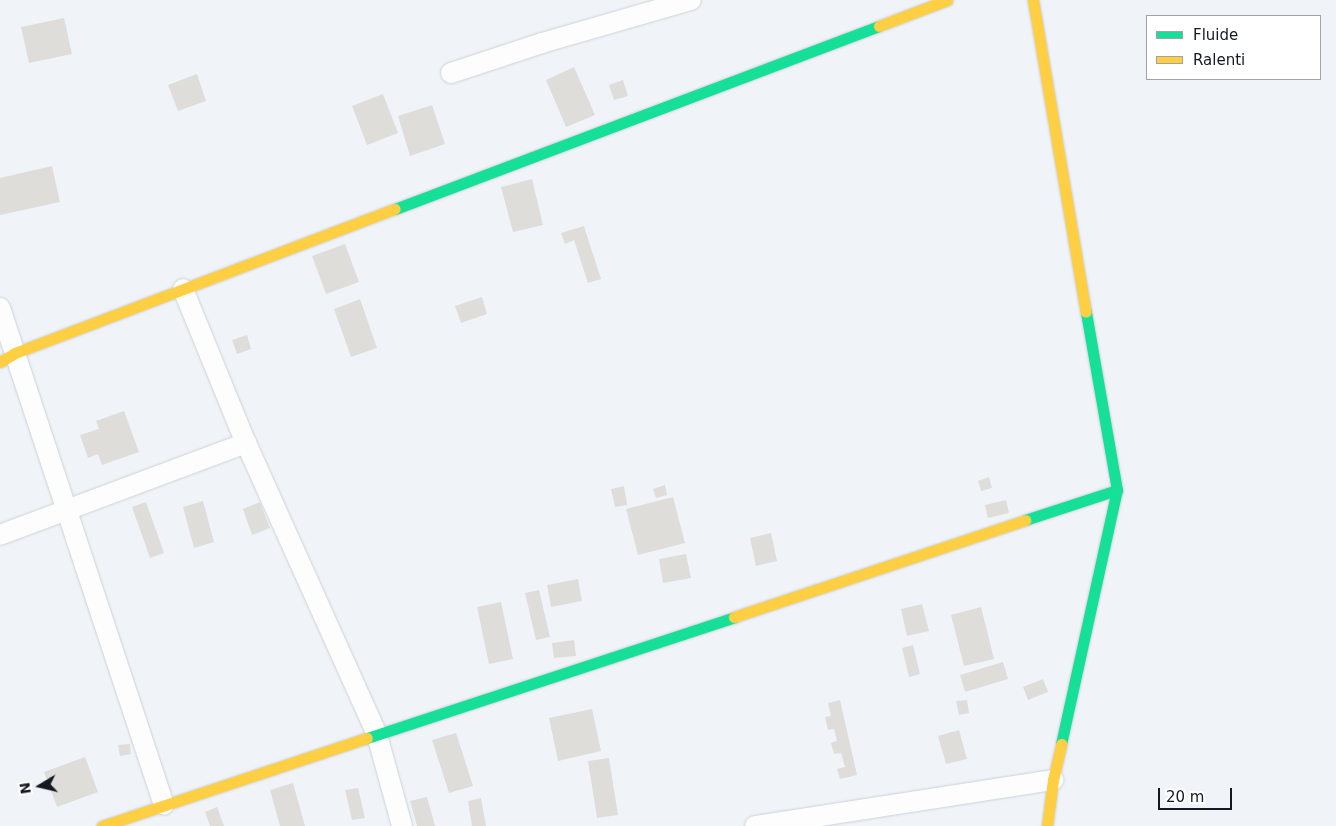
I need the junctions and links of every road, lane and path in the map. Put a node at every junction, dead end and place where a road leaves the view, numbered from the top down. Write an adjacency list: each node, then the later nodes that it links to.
1 (691, 0): 4 (street)
2 (947, 0): 5 (street)
3 (1033, 0): 9 (street)
4 (451, 73)
5 (183, 289): 7 (street); 8 (street)
6 (0, 308): 7 (street)
7 (7, 357): 10 (street)
8 (246, 443): 10 (street); 12 (street)
9 (1118, 490): 12 (street); 13 (street)
10 (66, 510): 11 (street); 14 (street)
11 (0, 535)
12 (377, 735): 14 (street); 16 (street)
13 (1053, 780): 17 (street); 18 (street)
14 (164, 805): 15 (street)
15 (102, 826)
16 (402, 826)
17 (755, 826)
18 (1047, 826)

